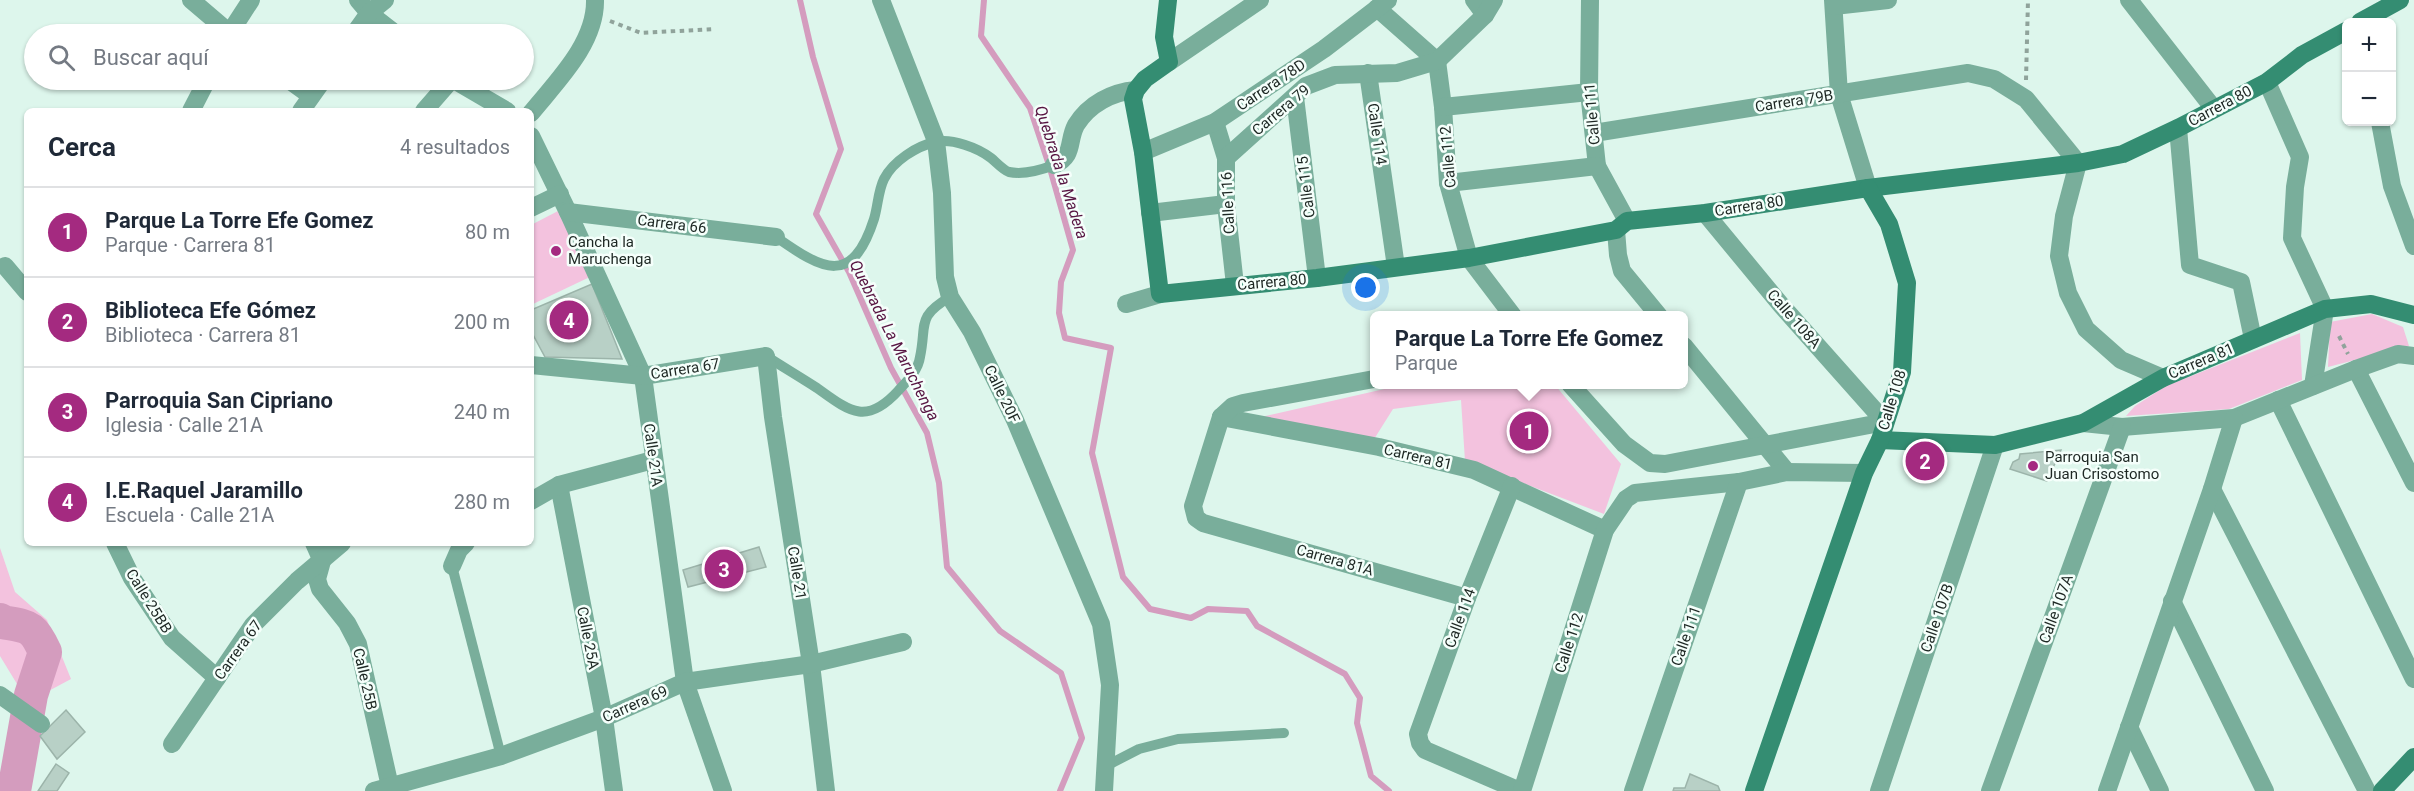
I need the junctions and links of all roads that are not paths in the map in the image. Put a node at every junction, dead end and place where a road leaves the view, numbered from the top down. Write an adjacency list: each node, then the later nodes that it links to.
1 (191, 0): 18 (street)
2 (251, 0): 19 (street)
3 (385, 0): 14 (street)
4 (881, 0): 47 (street, Calle 20F)
5 (1168, 0): 24 (street)
6 (1260, 0): 24 (street)
7 (1474, 0): 16 (street)
8 (1590, 0): 33 (street, Calle 111)
9 (1888, 0): 12 (street)
10 (2129, 0): 42 (street)
11 (2400, 0): 17 (street)
12 (1834, 3): 34 (street, Calle 108)
13 (1382, 4): 23 (street); 43 (street, Carrera 78D)
14 (363, 7): 20 (street); 21 (street)
15 (595, 7): 41 (street)
16 (1489, 8): 23 (street, Carrera 79)
17 (2367, 18)
18 (219, 24)
19 (236, 24)
20 (357, 24)
21 (384, 24)
22 (2342, 33): 26 (street, Carrera 80)
23 (1437, 61): 25 (street, Carrera 79); 37 (street, Calle 112)
24 (1169, 62): 32 (street)
25 (1368, 73): 35 (street, Carrera 79); 67 (street, Calle 114)
26 (2267, 82): 42 (street, Carrera 80); 74 (street)
27 (202, 90): 38 (street)
28 (296, 90): 36 (street)
29 (316, 90): 36 (street)
30 (443, 90): 39 (street)
31 (470, 90): 40 (street)
32 (1136, 90): 49 (street); 52 (street)
33 (1589, 92): 37 (street); 46 (street, Calle 111)
34 (1839, 94): 46 (street, Carrera 79B); 51 (street, Carrera 79B); 55 (street, Calle 108)
35 (1295, 96): 50 (street, Carrera 79); 68 (street, Calle 115)
36 (306, 104)
37 (1443, 107): 54 (street, Calle 112)
38 (193, 108)
39 (426, 108)
40 (502, 108)
41 (534, 108)
42 (2214, 109): 45 (street, Carrera 80)
43 (1215, 122): 49 (street, Carrera 78D); 50 (street, Calle 116)
44 (2381, 126): 64 (street)
45 (2178, 129): 51 (street, Carrera 80); 78 (street)
46 (1594, 133): 53 (street, Calle 111)
47 (936, 141): 52 (lane); 63 (lane); 72 (street, Calle 20F)
48 (534, 142): 56 (street, Calle 21A)
49 (1143, 152): 60 (street)
50 (1226, 158): 57 (street, Calle 116)
51 (2078, 163): 55 (street, Carrera 80); 85 (street)
52 (1054, 165)
53 (1598, 166): 54 (street); 62 (street, Calle 111)
54 (1448, 183): 65 (street, Calle 112)
55 (1868, 188): 61 (street, Carrera 80); 92 (street, Calle 108)
56 (560, 194): 58 (street); 59 (street, Calle 21A)
57 (1227, 204): 60 (street); 69 (street, Calle 116)
58 (534, 207)
59 (568, 212): 63 (street, Carrera 66); 84 (street, Calle 21A)
60 (1150, 213): 71 (street)
61 (1705, 213): 62 (street, Carrera 80); 92 (street, Calle 108A)
62 (1622, 226): 65 (street, Carrera 80); 76 (street, Calle 111)
63 (776, 237)
64 (2414, 246)
65 (1469, 258): 67 (street, Carrera 80); 75 (street, Calle 112)
66 (5, 267): 70 (street)
67 (1396, 267): 68 (street, Carrera 80)
68 (1317, 278): 69 (street, Carrera 80)
69 (1235, 285): 71 (street, Carrera 80)
70 (24, 289)
71 (1160, 294): 73 (street, Carrera 80)
72 (950, 297): 80 (lane); 129 (street, Calle 20F)
73 (1126, 303)
74 (2325, 309): 77 (street, Carrera 81); 78 (street, Carrera 81); 87 (street)
75 (1510, 311)
76 (1656, 311)
77 (2414, 315)
78 (2253, 339): 85 (street, Carrera 81)
79 (1688, 352): 96 (street)
80 (766, 356): 84 (street, Carrera 67); 117 (street, Calle 21)
81 (2414, 356): 83 (street, Carrera 81)
82 (534, 365): 84 (street, Carrera 67)
83 (2356, 369): 87 (street, Carrera 81); 102 (street)
84 (643, 376): 98 (street, Calle 21A)
85 (2163, 378): 93 (street, Carrera 81)
86 (1370, 380): 90 (street)
87 (2313, 386): 89 (street, Carrera 81)
88 (1574, 389): 96 (street)
89 (2278, 400): 91 (street, Carrera 81); 119 (street)
90 (1221, 417): 104 (street, Carrera 81); 114 (street, Carrera 81A)
91 (2234, 418): 94 (street, Carrera 81); 105 (street)
92 (1885, 422): 95 (street, Calle 108); 96 (street)
93 (2083, 423): 94 (street, Carrera 81); 97 (street, Carrera 81)
94 (2122, 427): 139 (street, Calle 107A)
95 (1880, 440): 97 (street, Carrera 81); 100 (street, Calle 108)
96 (1764, 444): 99 (street)
97 (1995, 445): 138 (street, Calle 107B)
98 (653, 460): 103 (street); 120 (street, Calle 21A)
99 (1787, 472): 100 (street); 101 (street)
100 (1864, 473): 137 (street, Calle 108)
101 (1739, 482): 107 (street, Calle 112); 136 (street, Calle 111)
102 (2414, 483)
103 (559, 485): 106 (street); 122 (street, Calle 25A)
104 (1512, 486): 107 (street, Carrera 81); 114 (street, Calle 114)
105 (2212, 489): 115 (street); 143 (street)
106 (534, 499)
107 (1605, 530): 135 (street, Calle 112)
108 (116, 546): 118 (street, Calle 25BB)
109 (315, 546): 112 (street, Calle 25B)
110 (339, 546): 112 (street, Carrera 67)
111 (463, 546): 113 (street)
112 (322, 561): 118 (street, Carrera 67); 130 (street, Calle 25B)
113 (452, 566): 127 (lane)
114 (1467, 598): 135 (street, Calle 114)
115 (2172, 601): 124 (street); 142 (street)
116 (903, 642): 117 (street, Carrera 69)
117 (811, 664): 120 (street, Carrera 69); 133 (street, Calle 21)
118 (217, 678): 126 (street, Carrera 67)
119 (2414, 679)
120 (685, 682): 122 (street, Carrera 69); 132 (street, Calle 21A)
121 (5, 698): 123 (street)
122 (604, 718): 127 (street, Carrera 69); 131 (street, Calle 25A)
123 (36, 721)
124 (2129, 727): 140 (street); 141 (street)
125 (1284, 734): 129 (lane)
126 (172, 744)
127 (501, 756): 130 (street, Carrera 69)
128 (2414, 757): 144 (street)
129 (1106, 766): 134 (street, Calle 20F)
130 (385, 789)
131 (614, 791)
132 (723, 791)
133 (826, 791)
134 (1104, 791)
135 (1521, 791)
136 (1633, 791)
137 (1754, 791)
138 (1879, 791)
139 (1990, 791)
140 (2107, 791)
141 (2160, 791)
142 (2265, 791)
143 (2367, 791)
144 (2382, 791)

